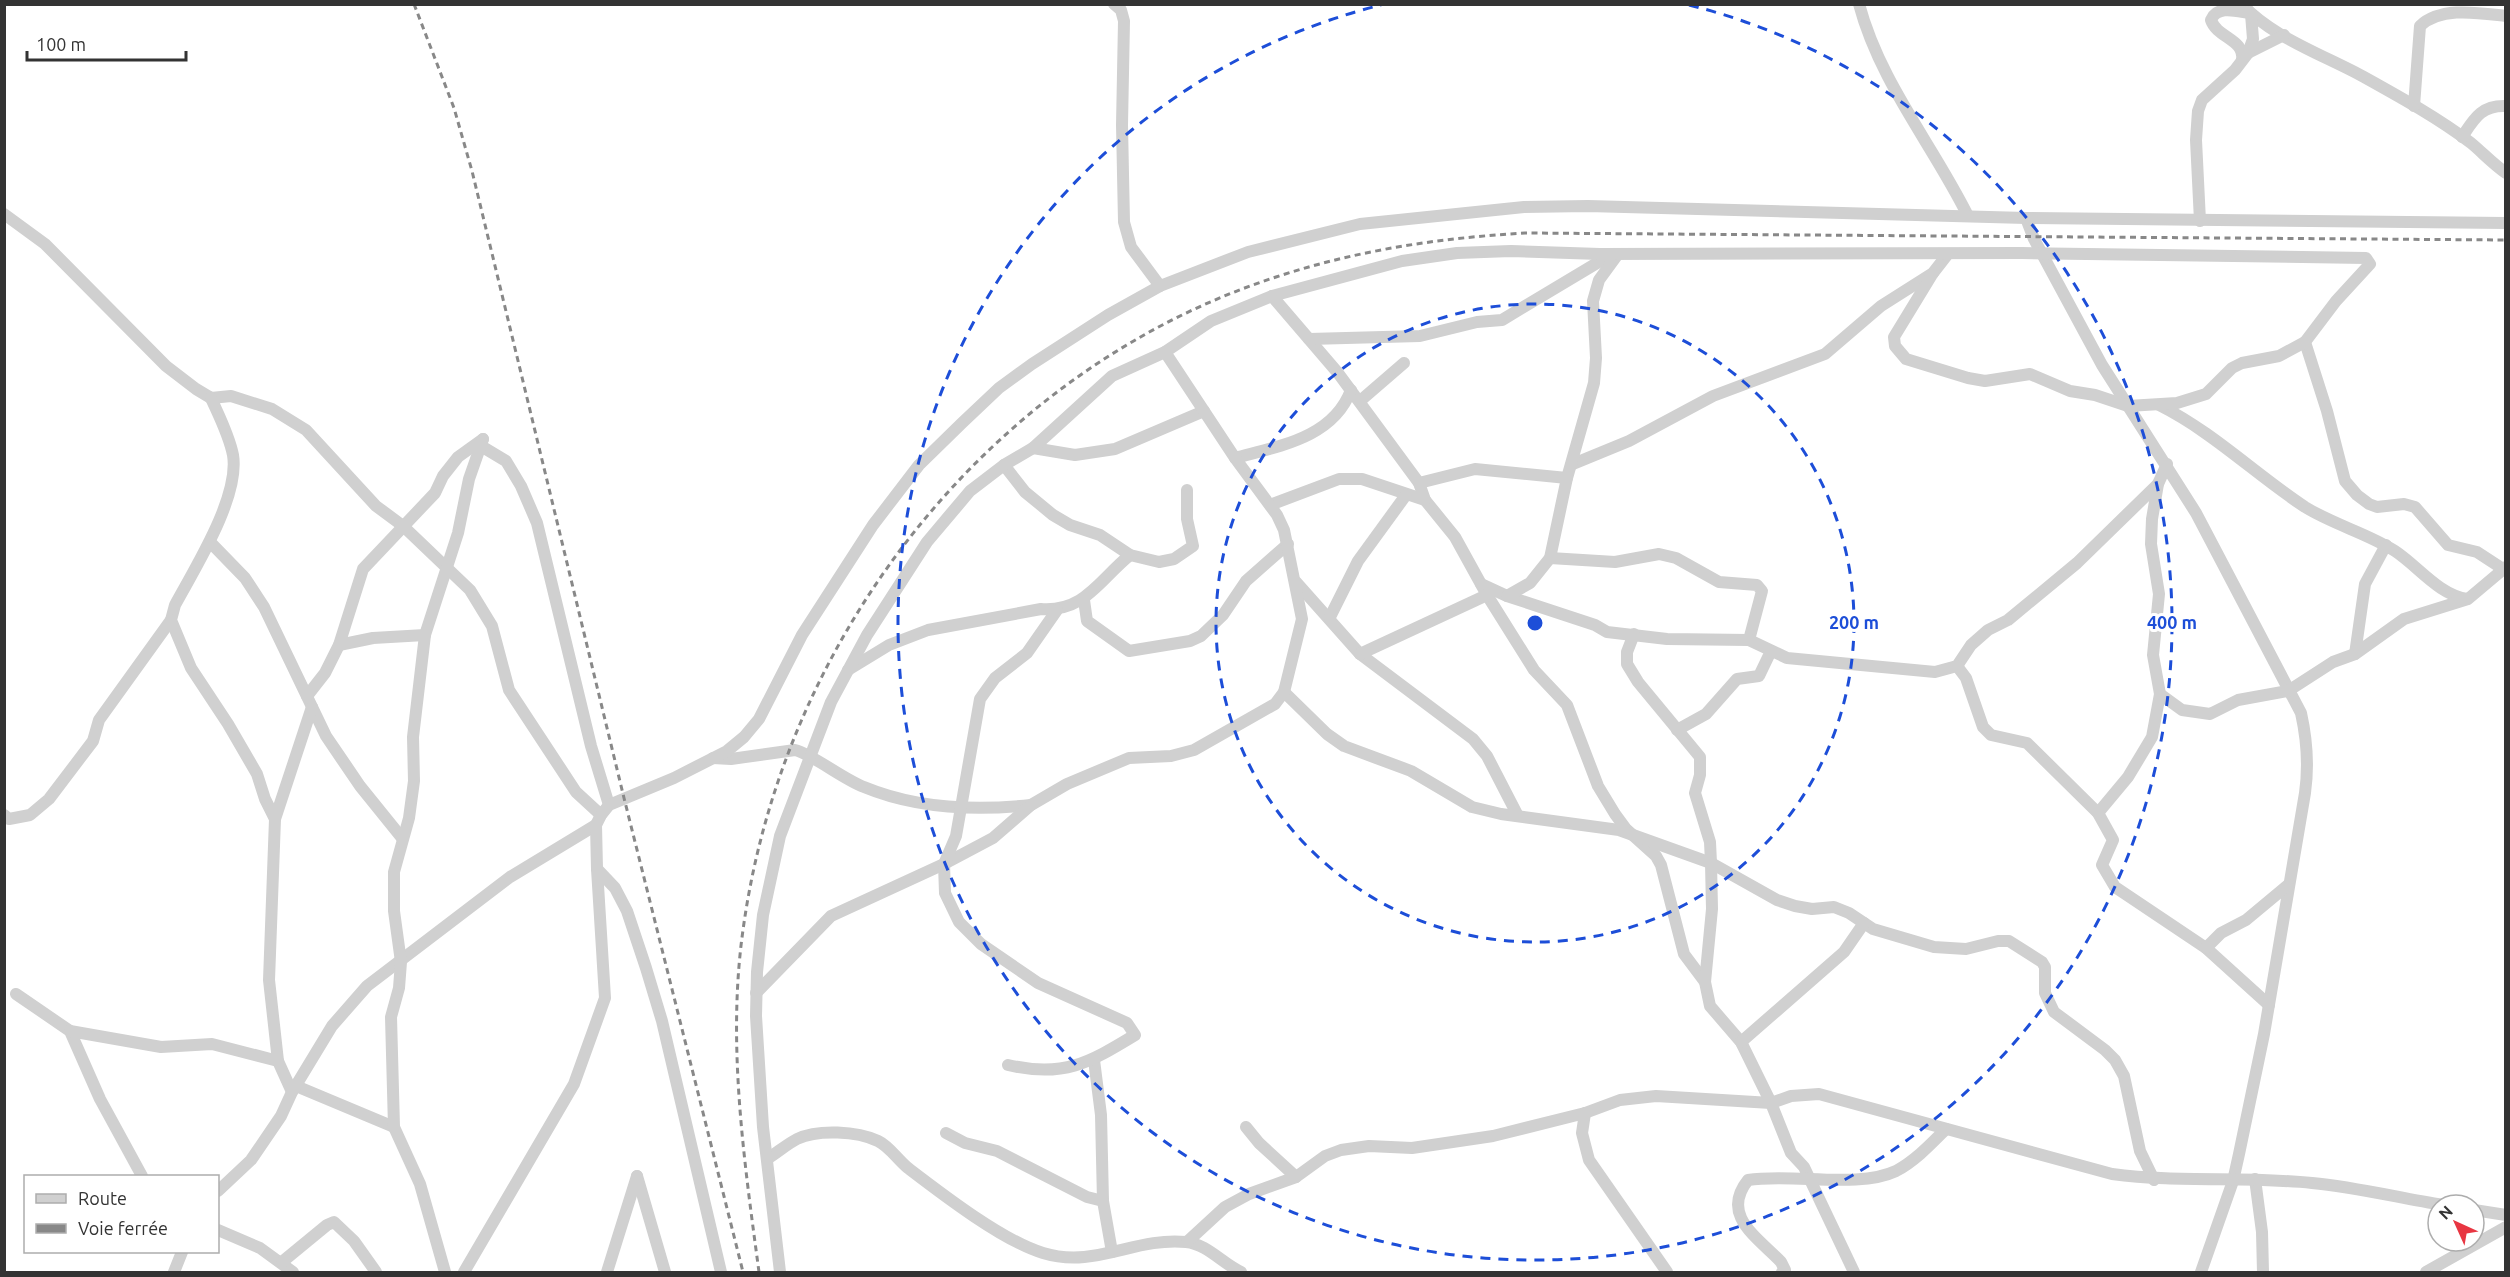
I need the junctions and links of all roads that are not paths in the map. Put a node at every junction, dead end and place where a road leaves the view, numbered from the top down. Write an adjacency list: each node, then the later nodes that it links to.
1 (1114, 4): 20 (street)
2 (1859, 4): 12 (street)
3 (2247, 10): 5 (street); 6 (street); 6 (street)
4 (2505, 16): 7 (street)
5 (2284, 35): 6 (street); 7 (street)
6 (2245, 57): 14 (street)
7 (2414, 106): 9 (street)
8 (2505, 106): 9 (street)
9 (2462, 137): 10 (street)
10 (2505, 173)
11 (4, 214): 27 (street)
12 (1968, 216): 13 (street); 20 (street)
13 (2026, 218): 14 (street); 17 (street)
14 (2200, 221): 15 (street)
15 (2505, 223)
16 (1615, 254): 18 (street); 21 (street); 22 (street); 37 (street)
17 (2043, 254): 18 (street); 23 (street); 30 (street)
18 (1947, 255): 19 (street)
19 (1933, 273): 30 (street); 37 (street)
20 (1160, 286): 76 (street)
21 (1272, 296): 22 (street); 24 (street)
22 (1309, 339): 26 (street)
23 (2306, 342): 29 (street); 51 (street)
24 (1165, 352): 31 (street); 33 (street)
25 (1404, 363): 28 (street)
26 (1351, 390): 28 (street); 34 (street)
27 (211, 398): 45 (street); 46 (street)
28 (1360, 401): 39 (street)
29 (2158, 405): 30 (street); 48 (street)
30 (2128, 406): 35 (street)
31 (1204, 411): 33 (street); 34 (street)
32 (480, 446): 45 (street); 52 (street); 81 (street)
33 (1033, 448): 36 (street)
34 (1235, 458): 44 (street)
35 (2167, 464): 40 (street); 70 (street)
36 (1004, 465): 49 (street); 69 (street)
37 (1573, 465): 38 (street)
38 (1568, 478): 39 (street); 50 (street)
39 (1419, 483): 43 (street)
40 (2157, 484): 68 (street); 72 (street)
41 (1187, 490): 49 (street)
42 (1406, 495): 43 (street); 44 (street); 59 (street)
43 (1425, 500): 54 (street)
44 (1270, 505): 47 (street)
45 (403, 526): 52 (street); 64 (street)
46 (210, 542): 60 (street); 73 (street)
47 (1288, 544): 53 (street); 57 (street)
48 (2386, 545): 56 (street); 67 (street)
49 (1130, 555): 57 (street)
50 (1550, 558): 55 (street); 63 (street)
51 (2504, 568): 56 (street)
52 (447, 569): 62 (street); 81 (street)
53 (1296, 582): 59 (street); 71 (street)
54 (1484, 589): 55 (street); 66 (street); 84 (street)
55 (1508, 596): 61 (street)
56 (2468, 599): 67 (street)
57 (1084, 600): 58 (street)
58 (1057, 610): 69 (street); 78 (street)
59 (1330, 617): 66 (street)
60 (171, 620): 80 (street); 83 (street)
61 (1634, 634): 63 (street); 74 (street)
62 (425, 635): 64 (street); 85 (street)
63 (1749, 640): 65 (street)
64 (339, 645): 73 (street)
65 (1771, 651): 68 (street); 74 (street)
66 (1360, 654): 82 (street)
67 (2355, 654): 70 (street)
68 (1957, 666): 79 (street)
69 (848, 670): 75 (street)
70 (2289, 691): 72 (street); 89 (street)
71 (1284, 692): 77 (street); 82 (street)
72 (2160, 694): 79 (street)
73 (310, 702): 83 (street); 85 (street)
74 (1677, 730): 86 (street)
75 (810, 757): 76 (street); 78 (street); 94 (street)
76 (713, 758): 81 (street)
77 (1031, 805): 78 (street); 87 (street)
78 (959, 807): 87 (street)
79 (2097, 813): 91 (street)
80 (4, 815)
81 (602, 815): 88 (street); 92 (street)
82 (1518, 816): 84 (street)
83 (275, 819): 100 (street)
84 (1634, 836): 86 (street); 93 (street)
85 (402, 838): 92 (street)
86 (1711, 863): 90 (street); 93 (street)
87 (944, 864): 94 (street); 99 (street)
88 (597, 868): 131 (street); 134 (street)
89 (2288, 885): 91 (street); 96 (street)
90 (1864, 923): 98 (street); 114 (street)
91 (2206, 948): 96 (street)
92 (401, 962): 102 (street); 105 (street)
93 (1705, 981): 98 (street)
94 (756, 993): 109 (street)
95 (16, 994): 97 (street)
96 (2269, 1005): 115 (street)
97 (70, 1031): 100 (street); 110 (street)
98 (1741, 1042): 103 (street)
99 (1094, 1060): 101 (street); 117 (street)
100 (278, 1061): 102 (street)
101 (1008, 1065)
102 (294, 1089): 105 (street); 116 (street)
103 (1771, 1103): 104 (street); 107 (street); 112 (street)
104 (1585, 1113): 111 (street); 137 (street)
105 (394, 1127): 130 (street)
106 (1246, 1127): 111 (street)
107 (1946, 1129): 112 (street); 114 (street)
108 (946, 1133): 117 (street)
109 (767, 1159): 124 (street); 135 (street)
110 (141, 1175)
111 (1296, 1177): 123 (street)
112 (1808, 1177): 138 (street); 139 (street)
113 (2255, 1179): 115 (street); 118 (street); 141 (street)
114 (2154, 1180): 115 (street)
115 (2233, 1181): 140 (street)
116 (219, 1190)
117 (1103, 1202): 124 (street)
118 (2426, 1202)
119 (2486, 1212): 120 (street)
120 (2505, 1215)
121 (2505, 1227): 142 (street)
122 (219, 1230): 126 (street)
123 (1187, 1242): 124 (street); 136 (street)
124 (1112, 1252)
125 (181, 1253): 127 (street)
126 (282, 1262): 128 (street); 129 (street)
127 (174, 1272)
128 (293, 1272)
129 (376, 1272)
130 (445, 1272)
131 (464, 1272)
132 (607, 1272): 133 (street)
133 (665, 1272)
134 (721, 1272)
135 (780, 1272)
136 (1241, 1272)
137 (1667, 1272)
138 (1782, 1272)
139 (1854, 1272)
140 (2201, 1272)
141 (2263, 1272)
142 (2426, 1272)

